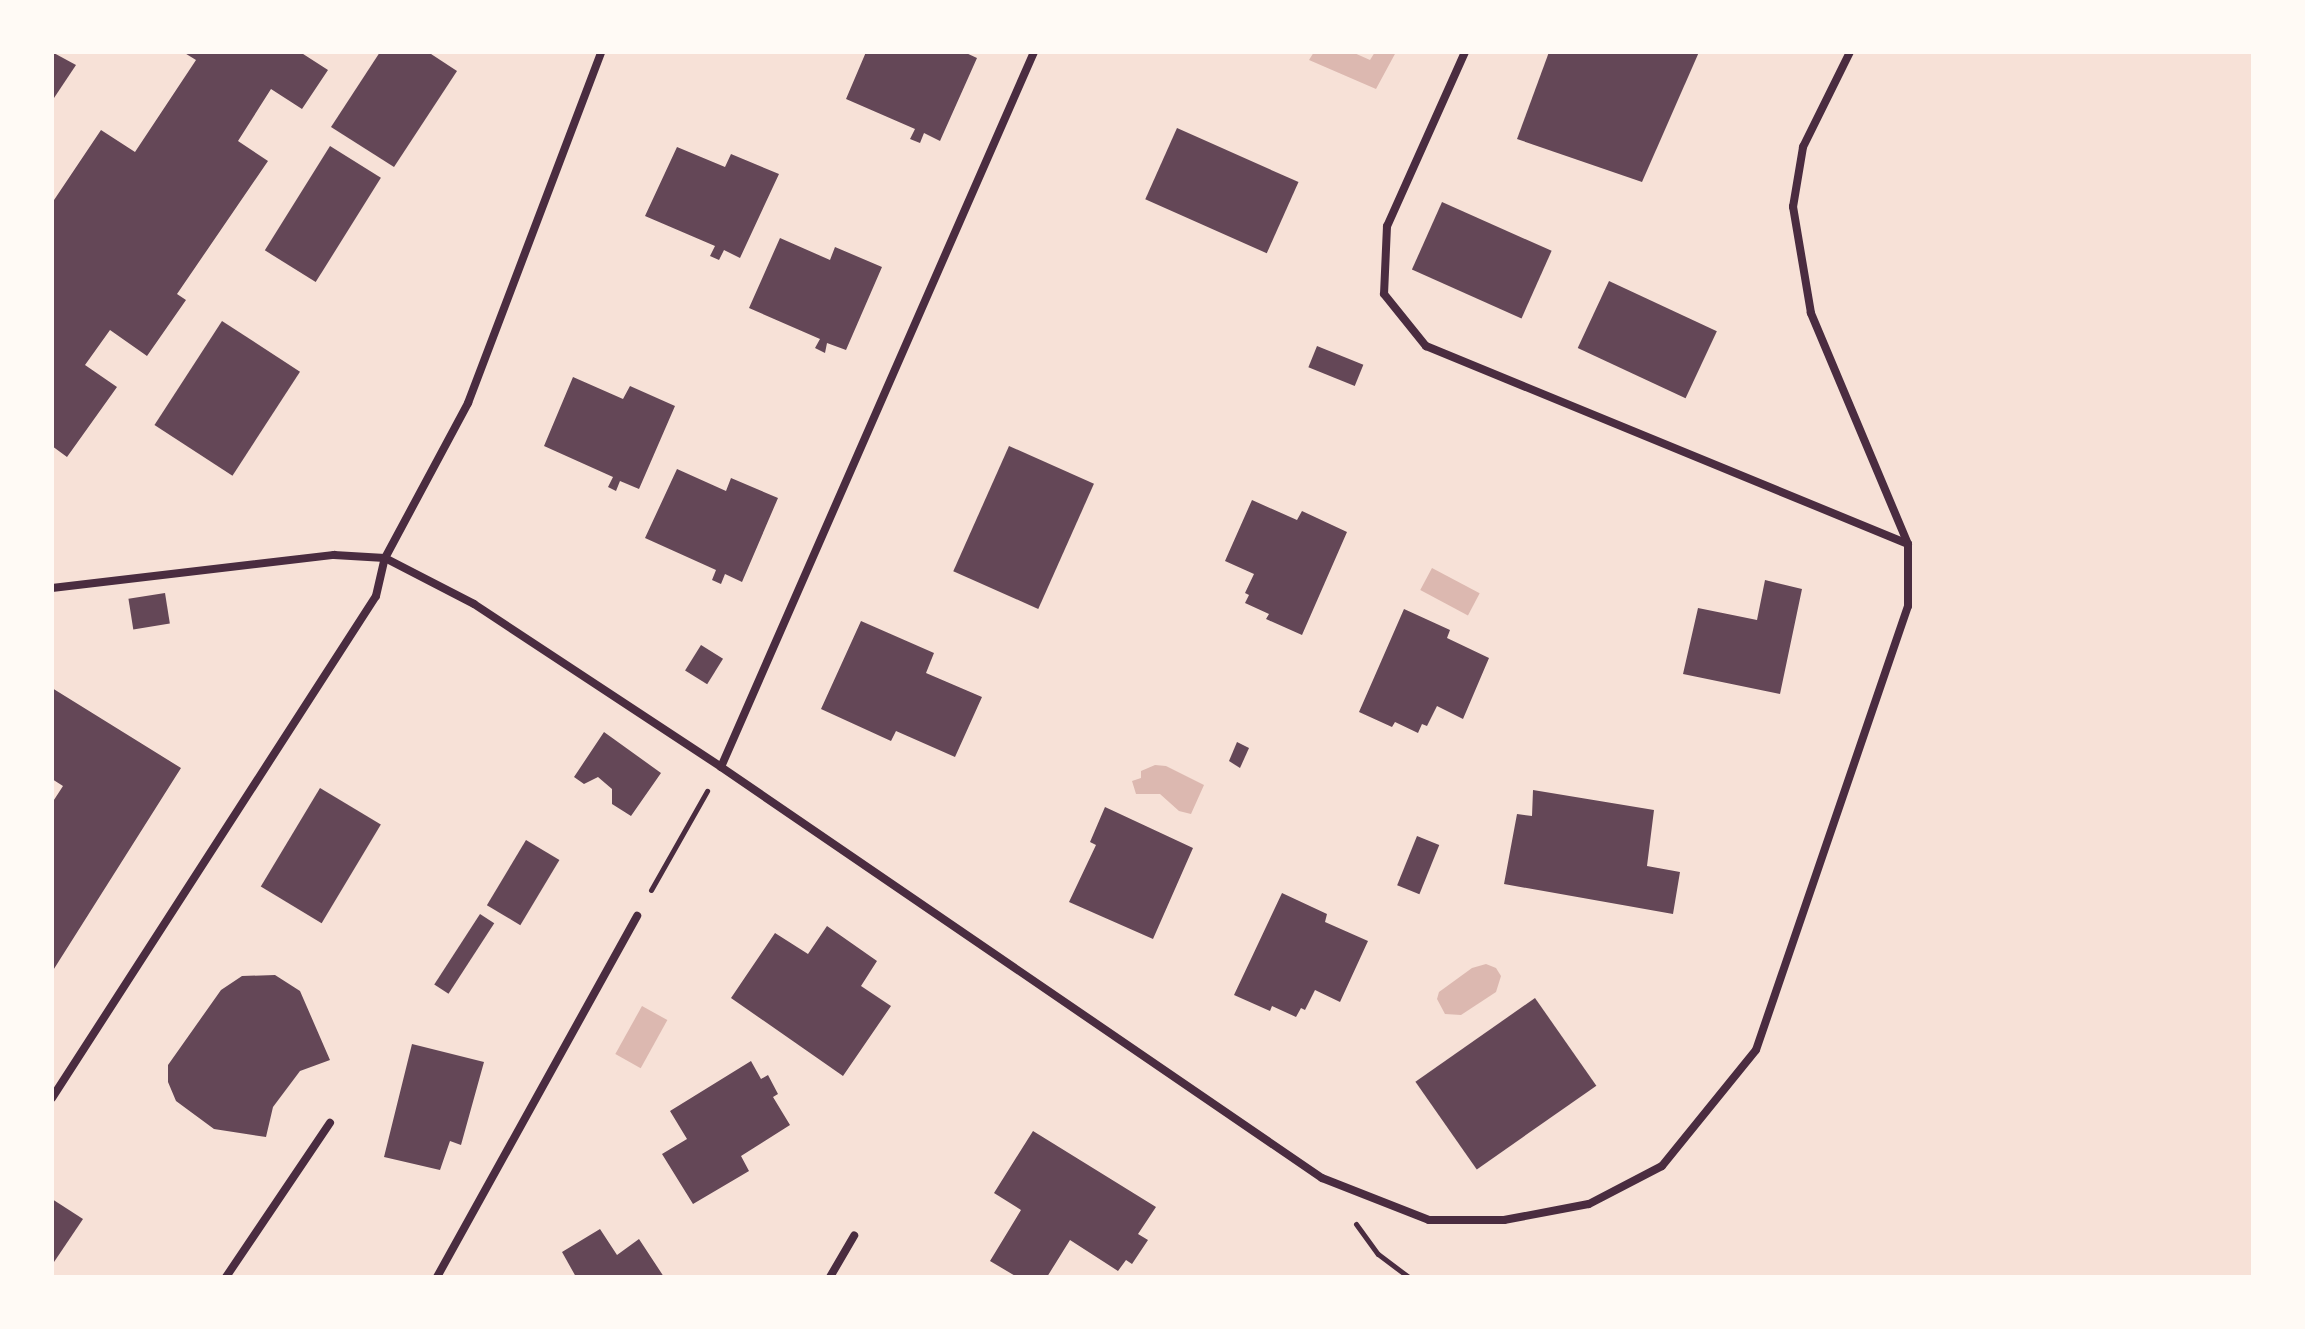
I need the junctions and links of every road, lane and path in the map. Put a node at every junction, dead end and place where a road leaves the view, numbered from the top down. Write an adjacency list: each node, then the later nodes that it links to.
1 (601, 52): 6 (street)
2 (1034, 52): 8 (street)
3 (1465, 52): 5 (street)
4 (1850, 52): 5 (street)
5 (1908, 544): 12 (street)
6 (385, 558): 7 (street); 8 (street); 10 (street)
7 (52, 588)
8 (721, 767): 9 (path); 12 (street)
9 (637, 916): 15 (street)
10 (52, 1098)
11 (330, 1123): 14 (street)
12 (1322, 1178): 17 (path)
13 (854, 1236): 16 (street)
14 (226, 1277)
15 (437, 1277)
16 (830, 1277)
17 (1408, 1277)

